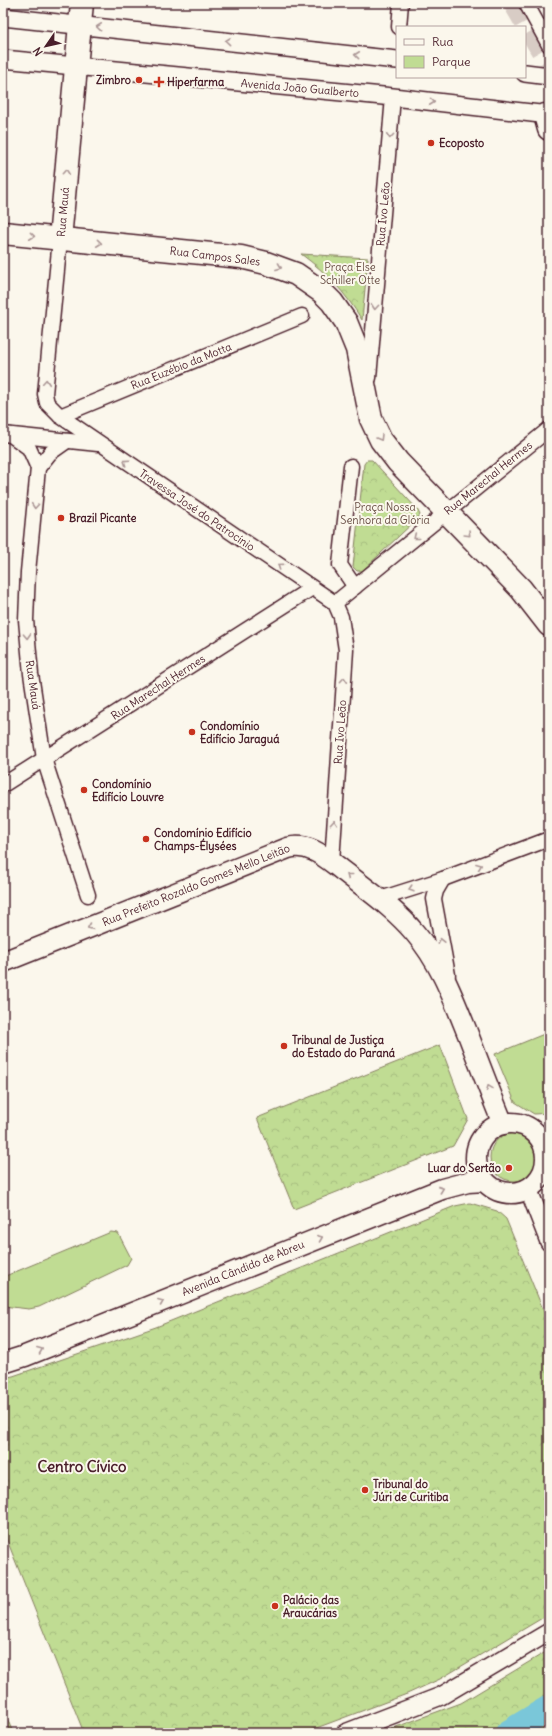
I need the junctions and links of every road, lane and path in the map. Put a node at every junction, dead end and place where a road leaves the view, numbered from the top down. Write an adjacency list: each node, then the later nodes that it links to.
1 (82, 3): 5 (main road, Rua Mauá)
2 (401, 3): 6 (street)
3 (526, 3): 7 (street)
4 (3, 17): 5 (street)
5 (80, 26): 8 (street, one-way to 5); 10 (main road, Rua Mauá)
6 (399, 26)
7 (549, 46)
8 (396, 56)
9 (3, 59): 10 (street, Avenida João Gualberto)
10 (76, 67): 13 (street, Avenida João Gualberto); 16 (main road, Rua Mauá, one-way to 10)
11 (526, 73): 12 (street)
12 (549, 76)
13 (394, 97): 14 (street, Avenida João Gualberto, one-way to 14); 18 (street, Rua Ivo Leão, one-way to 18)
14 (548, 120)
15 (3, 233): 16 (main road, Rua Campos Sales, one-way to 16)
16 (60, 239): 18 (main road, Rua Campos Sales, one-way to 18); 19 (street, Rua Mauá, one-way to 16)
17 (302, 316): 19 (street, Rua Euzébio da Motta)
18 (367, 402): 26 (main road, Rua Campos Sales, one-way to 26)
19 (60, 416): 23 (street, Travessa José do Patrocínio)
20 (549, 429): 26 (street, Rua Marechal Hermes)
21 (6, 434): 22 (street); 25 (street, Rua Mauá)
22 (67, 441): 23 (street); 25 (street)
23 (99, 444): 28 (street, Travessa José do Patrocínio, one-way to 23)
24 (351, 466): 27 (street)
25 (38, 468): 31 (street, Rua Mauá, one-way to 31)
26 (446, 512): 27 (street, Rua Marechal Hermes, one-way to 27); 30 (main road, Rua Campos Sales, one-way to 30)
27 (355, 587): 29 (street, Rua Marechal Hermes)
28 (312, 588): 29 (street, Travessa José do Patrocínio); 31 (street, Rua Marechal Hermes)
29 (335, 603): 34 (street, Rua Ivo Leão, one-way to 29)
30 (549, 624)
31 (44, 759): 32 (street, Rua Marechal Hermes); 36 (street, Rua Mauá)
32 (3, 786)
33 (549, 839): 35 (street, one-way to 33)
34 (332, 862): 37 (main road, Rua Prefeito Rozaldo Gomes Mello Leitão, one-way to 34); 38 (main road, Rua Prefeito Rozaldo Gomes Mello Leitão, one-way to 38)
35 (443, 879): 37 (street, one-way to 37); 39 (street, one-way to 35)
36 (88, 895)
37 (380, 899): 39 (main road, Rua Prefeito Rozaldo Gomes Mello Leitão)
38 (3, 962)
39 (452, 993): 40 (main road, Rua Prefeito Rozaldo Gomes Mello Leitão, one-way to 39)
40 (503, 1124): 41 (main road); 43 (main road)
41 (543, 1132): 42 (main road)
42 (548, 1156): 44 (main road)
43 (485, 1181): 44 (main road); 46 (main road, Avenida Cândido de Abreu, one-way to 43)
44 (528, 1188): 45 (street)
45 (549, 1242)
46 (3, 1362)
47 (549, 1632): 48 (street)
48 (345, 1733)

